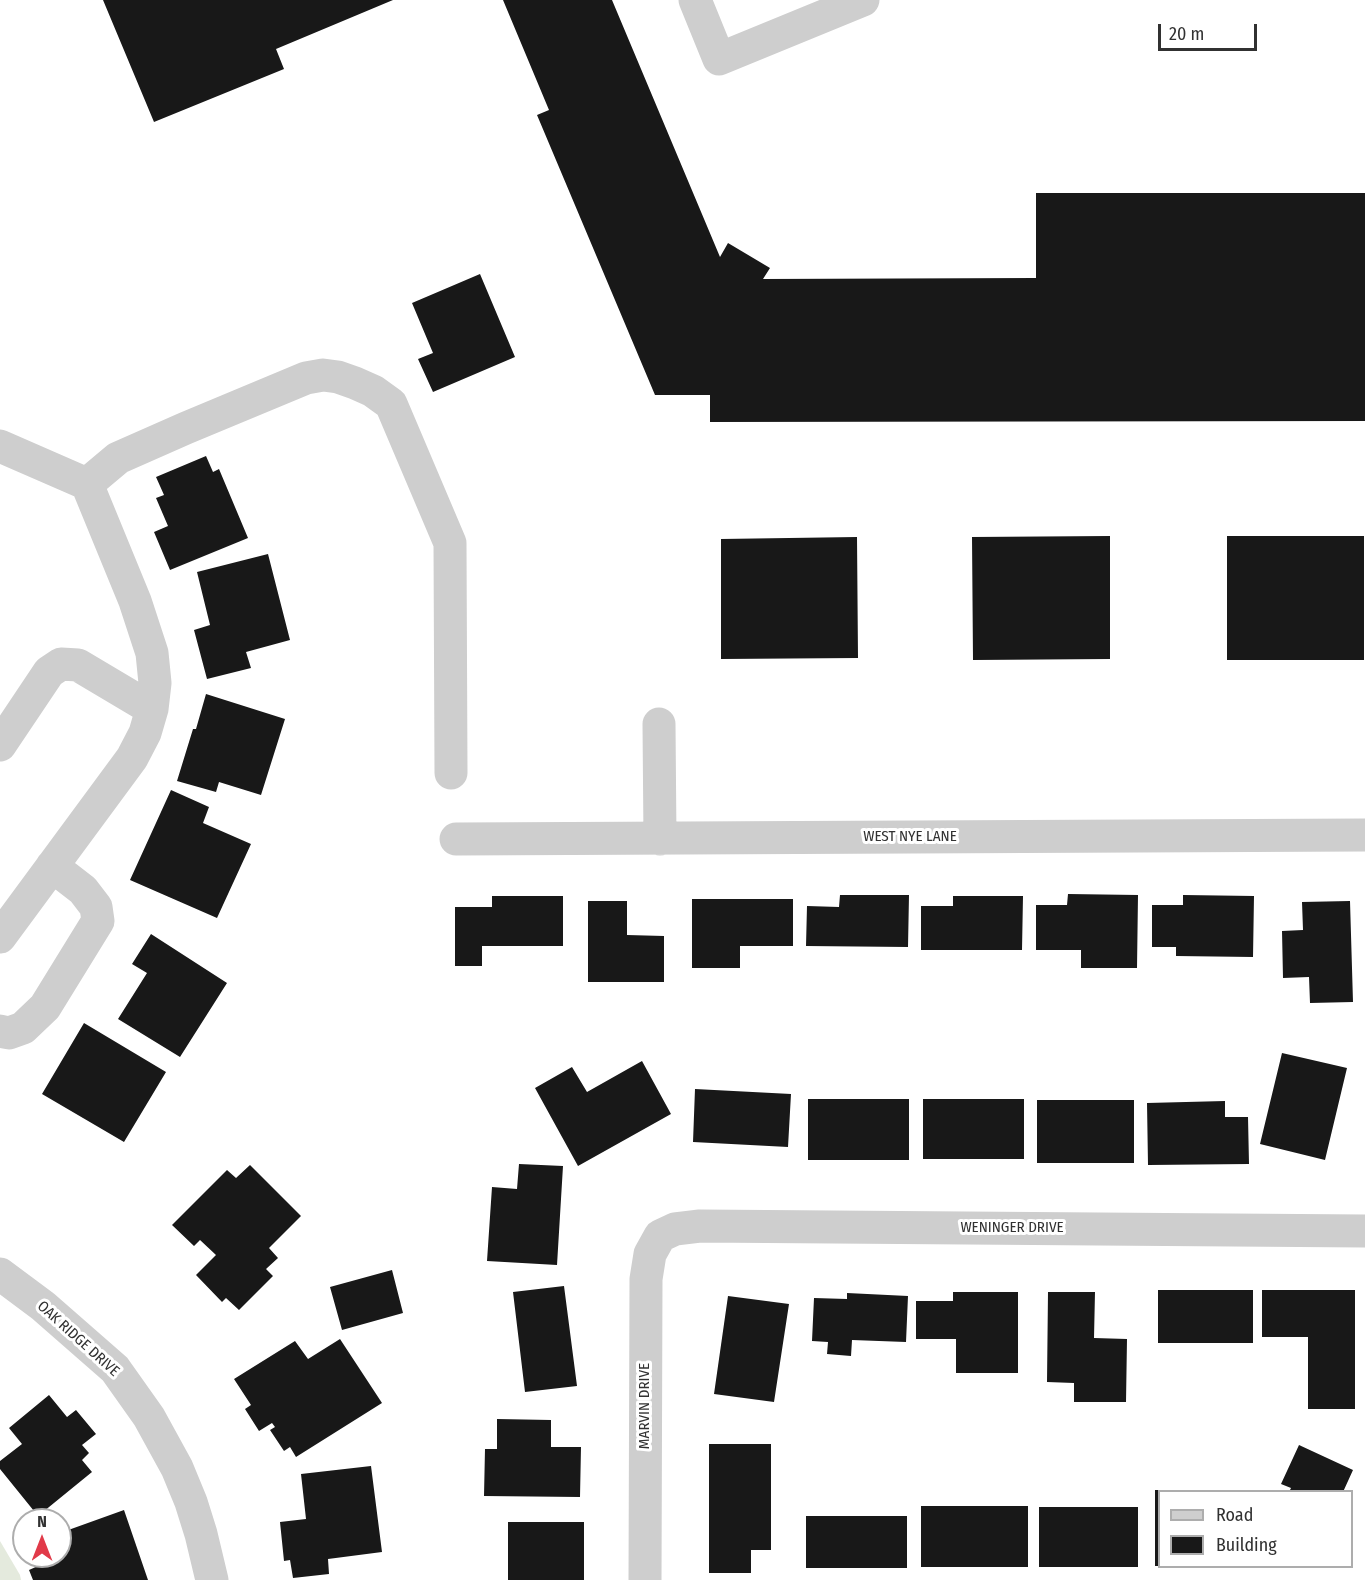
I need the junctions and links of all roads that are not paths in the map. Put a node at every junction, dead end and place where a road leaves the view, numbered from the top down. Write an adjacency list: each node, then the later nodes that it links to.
1 (695, 0): 2 (street)
2 (863, 0)
3 (0, 446): 4 (street)
4 (87, 484): 5 (street); 8 (street)
5 (152, 709): 7 (street); 12 (street)
6 (659, 724): 10 (street)
7 (0, 745)
8 (451, 772)
9 (1365, 835): 10 (street, WEST NYE LANE)
10 (660, 838): 11 (street, WEST NYE LANE)
11 (456, 839)
12 (52, 866): 13 (street); 14 (street)
13 (0, 937)
14 (0, 1031)
15 (1365, 1231): 16 (street, WENINGER DRIVE)
16 (660, 1236): 19 (street, MARVIN DRIVE)
17 (0, 1274): 18 (street, OAK RIDGE DRIVE)
18 (212, 1580)
19 (645, 1580)

